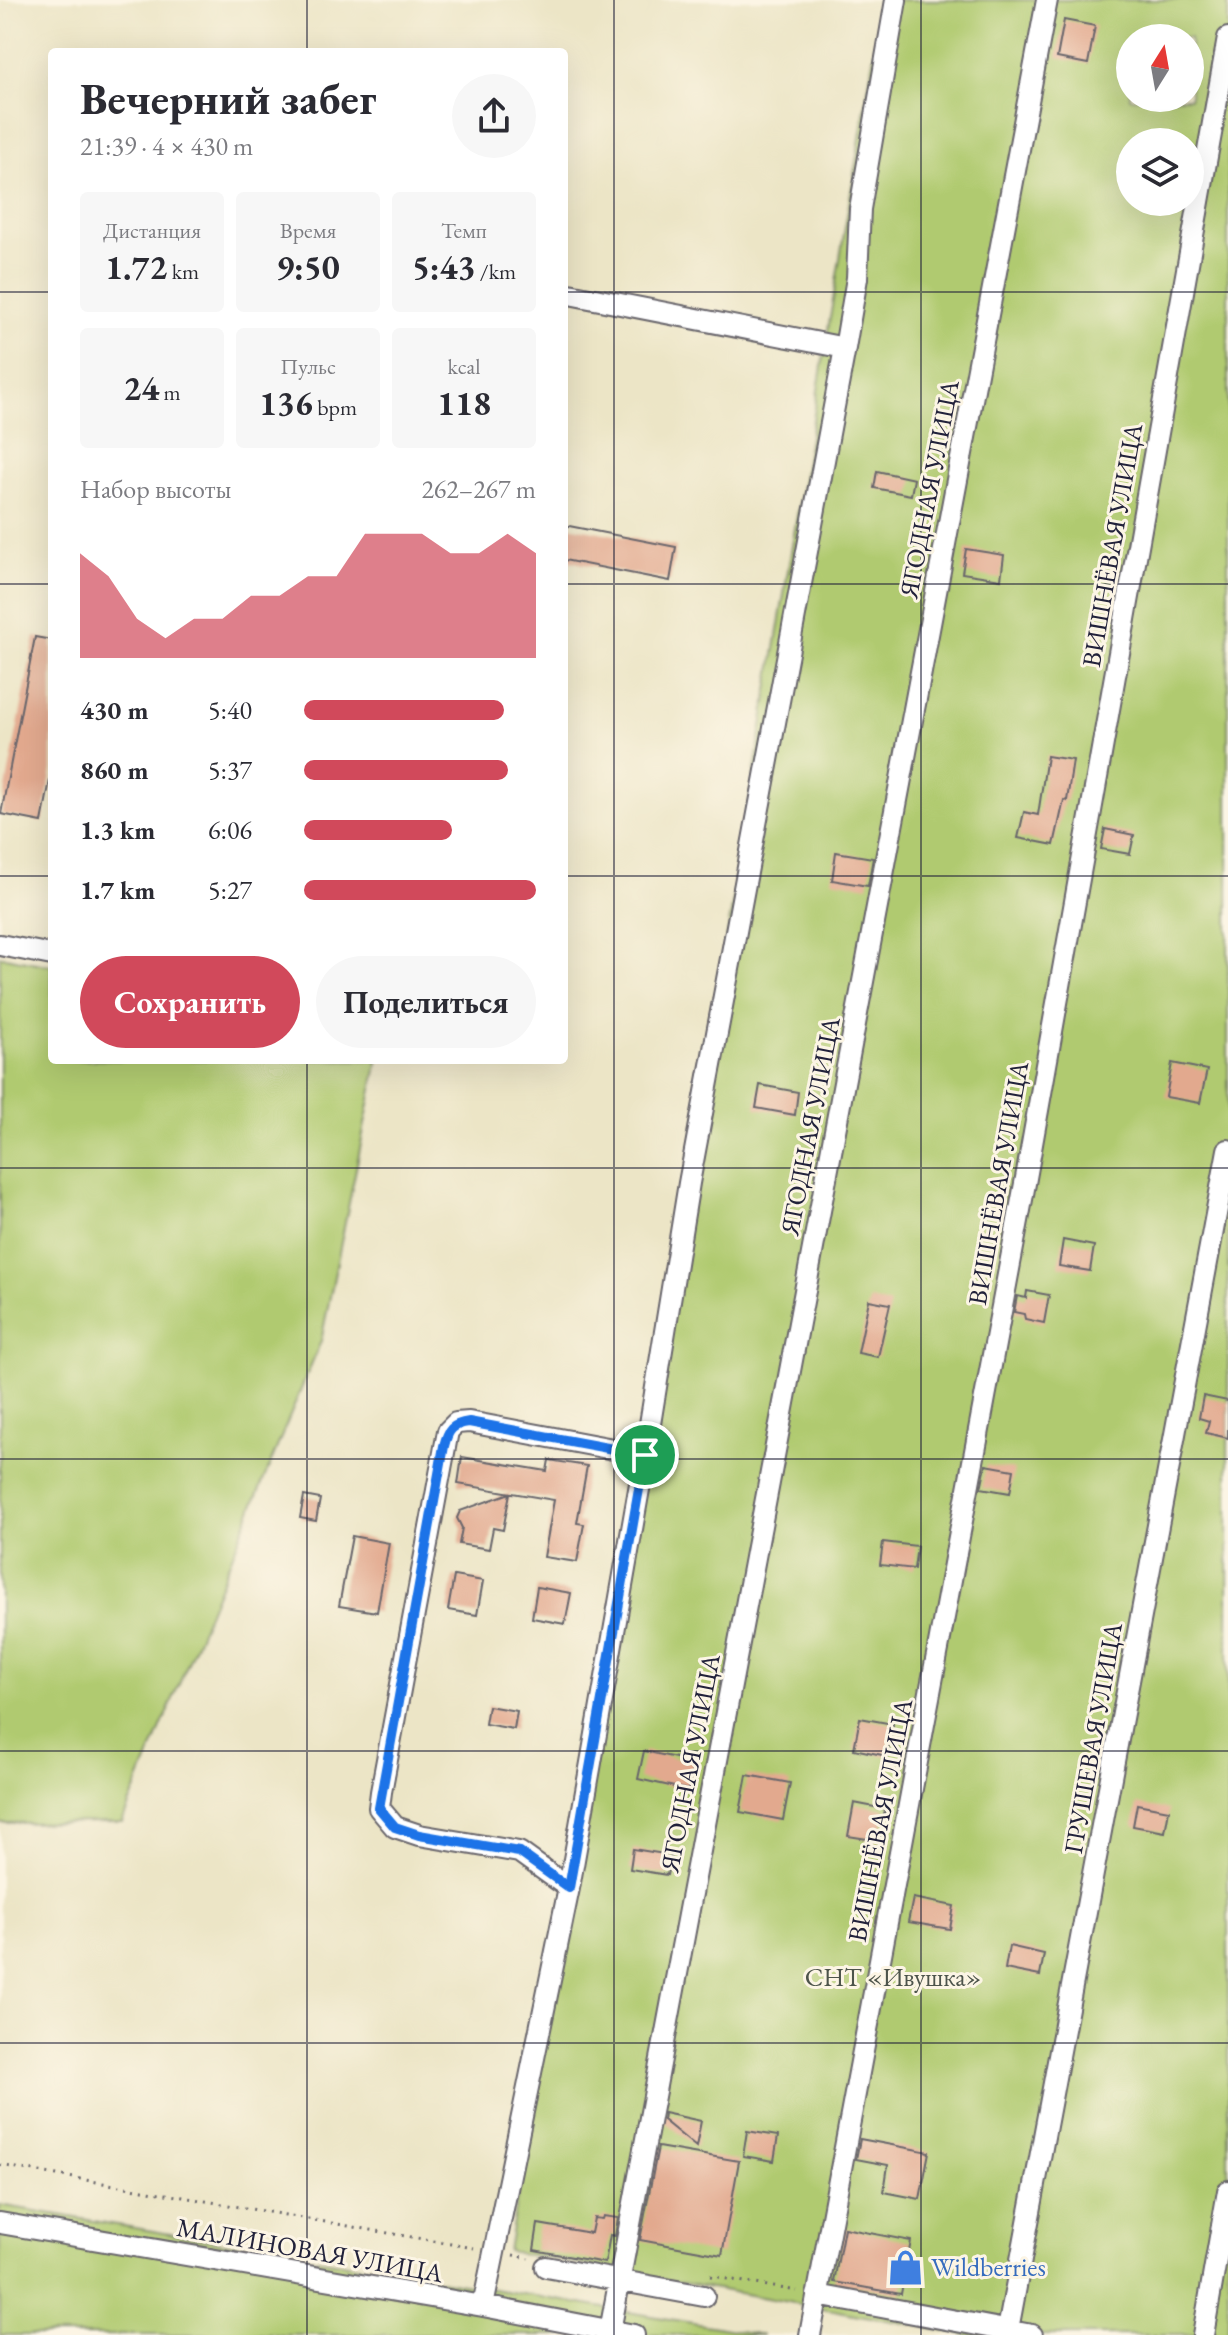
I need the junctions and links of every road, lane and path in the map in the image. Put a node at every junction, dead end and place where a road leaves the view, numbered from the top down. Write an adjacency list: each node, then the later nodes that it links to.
1 (896, 0): 5 (street)
2 (1047, 0): 16 (street, ЯГОДНАЯ УЛИЦА)
3 (1228, 38): 18 (street, ВИШНЁВАЯ УЛИЦА)
4 (568, 294): 5 (street)
5 (845, 348): 9 (street)
6 (0, 945): 7 (street)
7 (48, 954)
8 (1228, 1150): 22 (street, ГРУШЕВАЯ УЛИЦА)
9 (645, 1455): 10 (street); 10 (street)
10 (569, 1888): 14 (street)
11 (0, 2165): 14 (path)
12 (1228, 2191): 26 (street)
13 (0, 2223): 20 (street, МАЛИНОВАЯ УЛИЦА)
14 (495, 2251): 15 (path); 20 (street)
15 (546, 2267): 16 (street)
16 (621, 2271): 19 (street); 21 (street, ЯГОДНАЯ УЛИЦА)
17 (698, 2274): 18 (path)
18 (817, 2295): 22 (street); 24 (street, ВИШНЁВАЯ УЛИЦА)
19 (704, 2296)
20 (483, 2306): 21 (street, МАЛИНОВАЯ УЛИЦА)
21 (610, 2331): 23 (street, МАЛИНОВАЯ УЛИЦА)
22 (1008, 2333): 25 (street)
23 (634, 2335)
24 (810, 2335)
25 (1032, 2335)
26 (1203, 2335)

